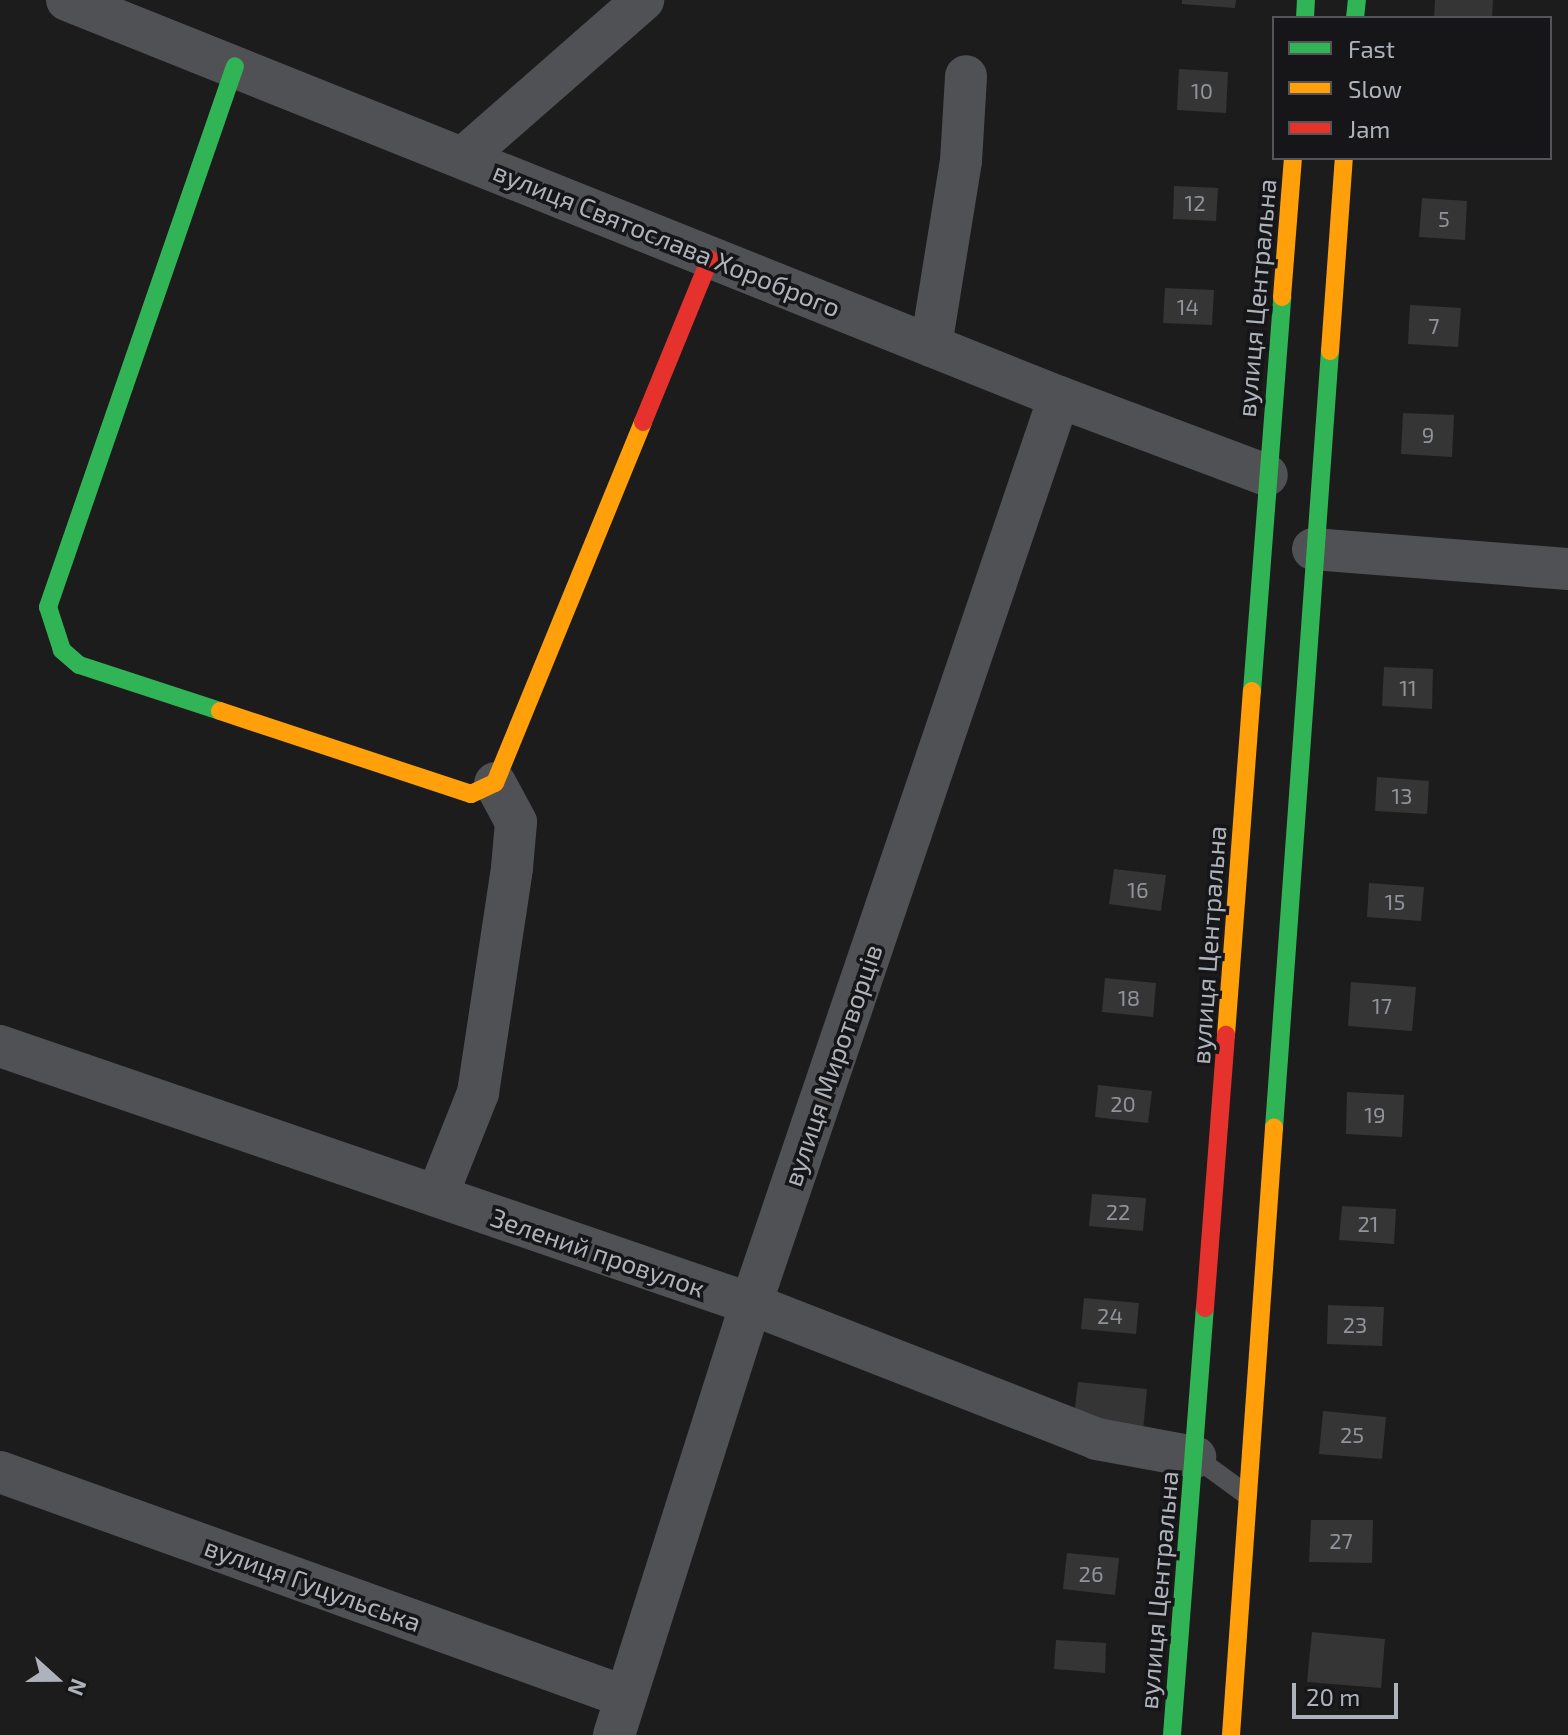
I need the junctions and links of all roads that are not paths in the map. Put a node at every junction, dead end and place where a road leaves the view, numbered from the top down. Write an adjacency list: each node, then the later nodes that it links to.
1 (67, 0): 3 (street, вулиця Святослава Хороброго)
2 (643, 0): 5 (street)
3 (235, 66): 5 (street, вулиця Святослава Хороброго); 14 (street)
4 (966, 76): 9 (street)
5 (465, 156): 8 (street, вулиця Святослава Хороброго)
6 (1293, 160): 11 (street, вулиця Центральна)
7 (1344, 160): 12 (street, вулиця Центральна)
8 (710, 259): 9 (street, вулиця Святослава Хороброго); 14 (street)
9 (931, 346): 10 (street, вулиця Святослава Хороброго)
10 (1059, 397): 11 (street, вулиця Святослава Хороброго); 17 (street, вулиця Миротворців)
11 (1267, 475): 12 (street, вулиця Центральна)
12 (1289, 547): 13 (street); 18 (street, вулиця Центральна); 20 (street, вулиця Центральна)
13 (1568, 569)
14 (495, 783): 16 (street)
15 (0, 1046): 16 (street, Зелений провулок)
16 (437, 1196): 17 (street, Зелений провулок)
17 (751, 1304): 18 (street, Зелений провулок); 21 (street, вулиця Миротворців)
18 (1195, 1457): 20 (lane); 22 (street, вулиця Центральна)
19 (0, 1472): 21 (street, вулиця Гуцульська)
20 (1249, 1497): 23 (street, вулиця Центральна)
21 (620, 1716)
22 (1172, 1735)
23 (1231, 1735)

